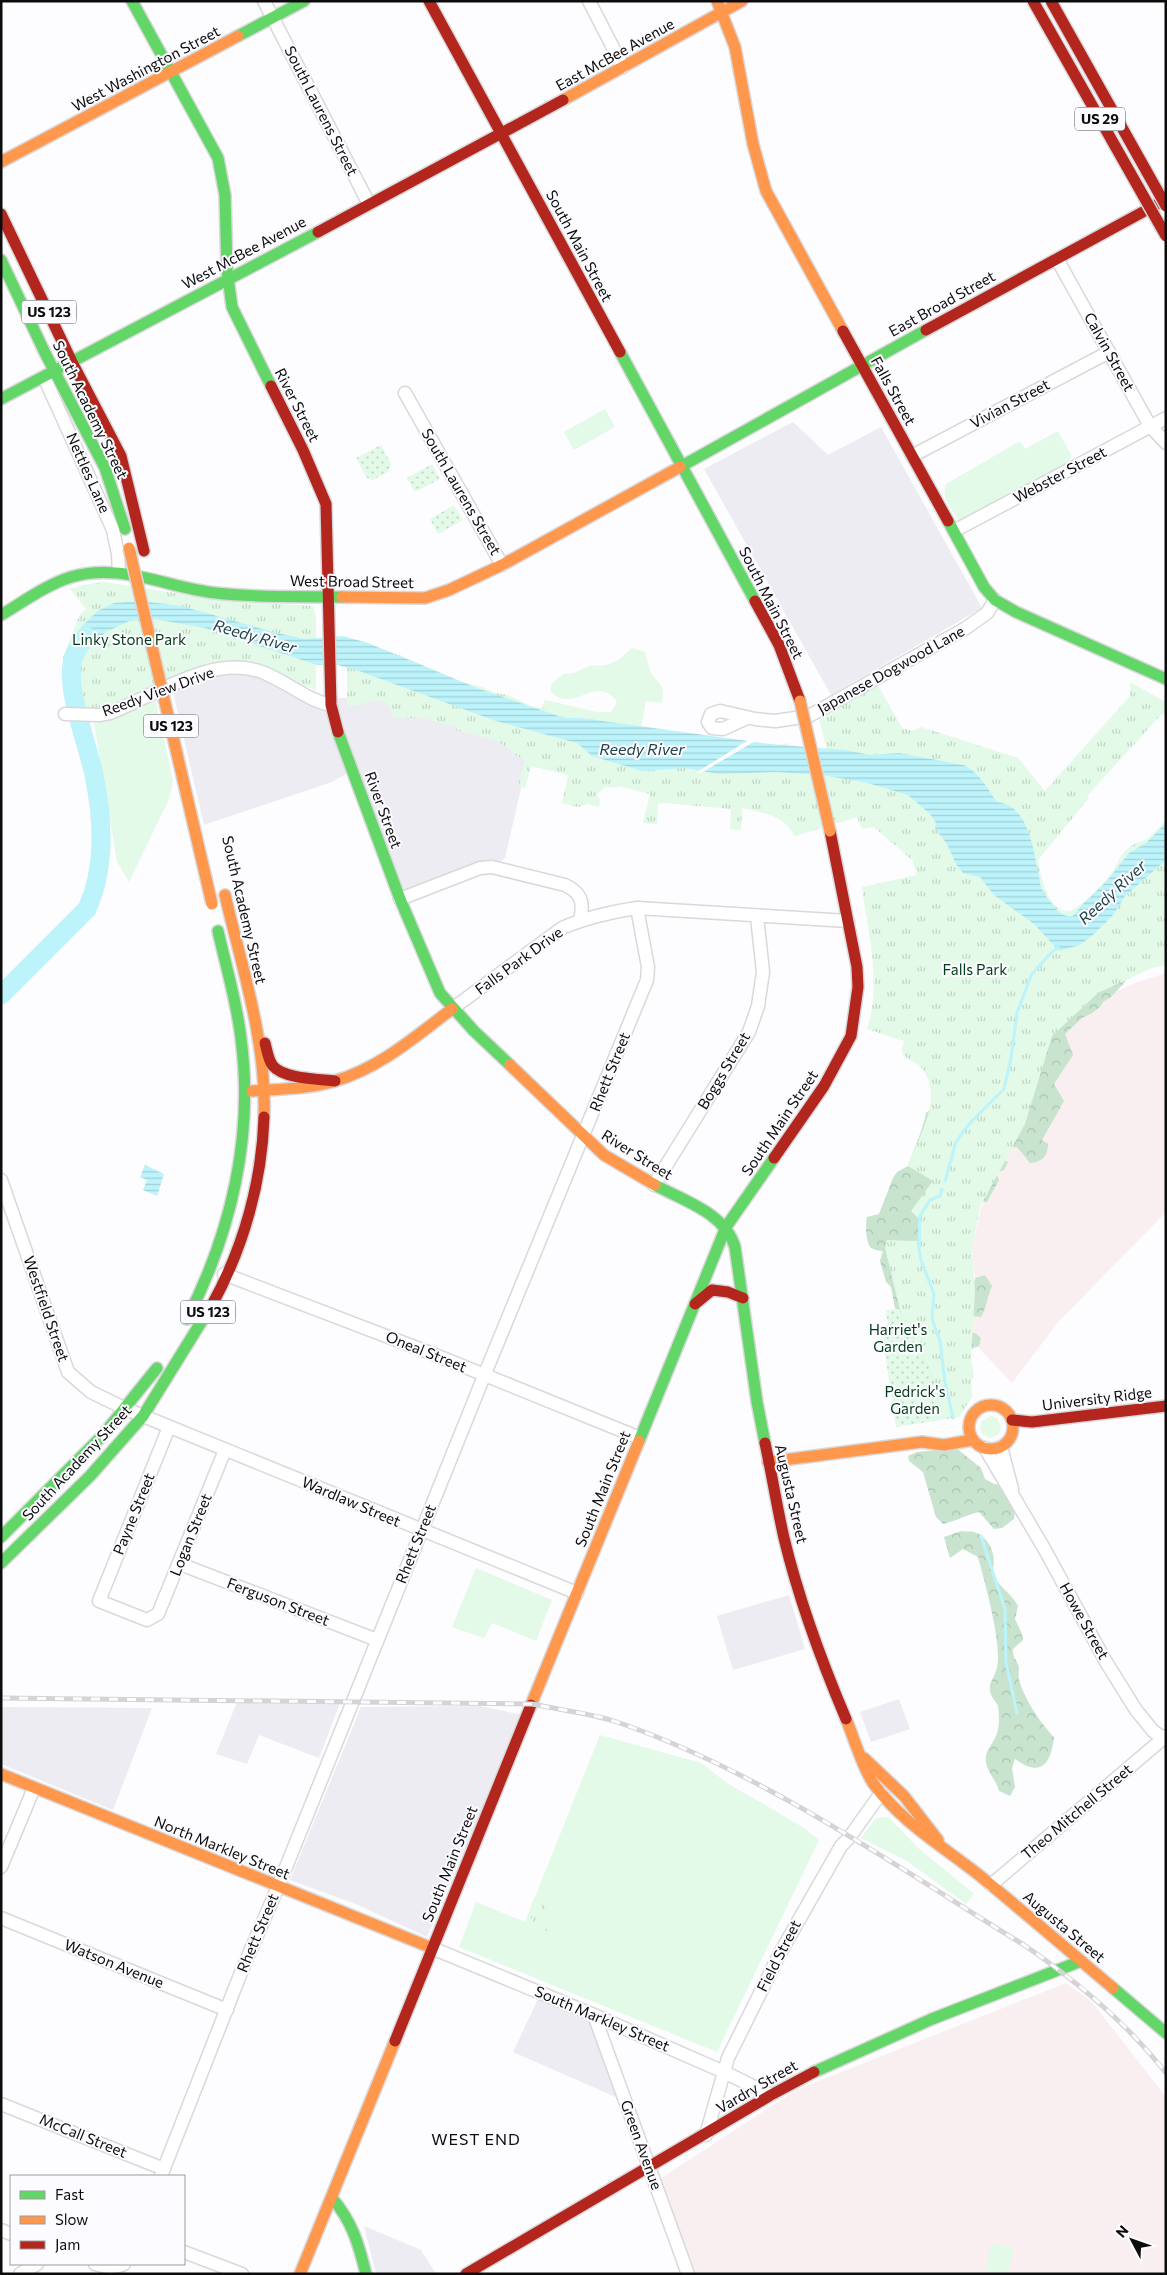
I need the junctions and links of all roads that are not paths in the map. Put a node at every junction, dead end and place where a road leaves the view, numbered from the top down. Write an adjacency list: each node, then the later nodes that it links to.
1 (132, 1): 13 (main road, River Street)
2 (264, 1): 11 (street, South Laurens Street)
3 (304, 1): 11 (main road, West Washington Street)
4 (430, 1): 14 (main road, South Main Street)
5 (589, 1): 12 (street)
6 (716, 1): 10 (main road, Falls Street)
7 (742, 1): 10 (main road, East McBee Avenue)
8 (1034, 1): 20 (main road, US 29, bridge)
9 (1051, 1): 18 (main road, US 29, bridge)
10 (722, 12): 12 (main road, East McBee Avenue); 26 (main road, Falls Street)
11 (272, 18): 13 (main road, West Washington Street); 17 (street, South Laurens Street)
12 (623, 67): 14 (main road, East McBee Avenue)
13 (171, 72): 15 (main road, West Washington Street); 23 (main road, River Street)
14 (502, 134): 17 (main road, West McBee Avenue); 34 (main road, South Main Street)
15 (1, 162)
16 (1166, 199): 21 (main road, East Broad Street)
17 (369, 204): 23 (main road, West McBee Avenue)
18 (1166, 206)
19 (1, 214): 25 (main road, South Academy Street / US 123)
20 (1166, 236)
21 (1057, 259): 24 (street, Calvin Street); 26 (main road, East Broad Street)
22 (1, 260): 27 (main road, South Academy Street / US 123)
23 (228, 279): 25 (main road, West McBee Avenue); 39 (main road, River Street)
24 (1109, 352): 31 (street, Calvin Street); 33 (street, Vivian Street)
25 (72, 362): 27 (main road, West McBee Avenue); 38 (main road, South Academy Street / US 123)
26 (863, 366): 33 (main road, Falls Street); 34 (main road, East Broad Street)
27 (50, 374): 29 (main road, West McBee Avenue); 37 (street, Nettles Lane); 58 (main road, South Academy Street / US 123, bridge)
28 (405, 393): 36 (street, South Laurens Street)
29 (1, 399)
30 (1166, 418): 31 (street, Webster Street)
31 (1150, 426): 32 (street, Calvin Street); 35 (street, Webster Street)
32 (1166, 442)
33 (912, 456): 35 (main road, Falls Street)
34 (682, 466): 36 (main road, West Broad Street); 53 (main road, South Main Street, bridge)
35 (954, 531): 40 (main road, Falls Street)
36 (502, 565): 39 (main road, West Broad Street)
37 (119, 573): 39 (main road, West Broad Street); 41 (main road, West Broad Street)
38 (153, 589)
39 (330, 597): 45 (main road, River Street)
40 (995, 600): 43 (main road, Falls Street); 47 (street, Japanese Dogwood Lane)
41 (1, 615)
42 (173, 675): 44 (main road, US 123)
43 (1166, 679)
44 (178, 694)
45 (331, 705): 46 (street, Reedy View Drive); 49 (main road, River Street)
46 (65, 714)
47 (747, 718)
48 (223, 890): 55 (main road, South Academy Street / US 123)
49 (400, 899): 52 (street); 54 (main road, River Street)
50 (637, 908): 51 (street, Falls Park Drive); 52 (street, Falls Park Drive); 59 (street, Rhett Street)
51 (757, 916): 53 (street, Falls Park Drive); 61 (street, Boggs Street)
52 (580, 920): 54 (street, Falls Park Drive)
53 (848, 922): 62 (main road, South Main Street)
54 (452, 1009): 56 (main road, Falls Park Drive); 59 (main road, River Street)
55 (256, 1025): 56 (main road); 57 (main road, South Academy Street / US 123)
56 (335, 1081): 57 (main road, Falls Park Drive)
57 (265, 1090): 58 (main road, Falls Park Drive); 64 (main road, South Academy Street / US 123)
58 (243, 1092): 63 (main road, South Academy Street / US 123)
59 (584, 1138): 61 (main road, River Street); 69 (street, Rhett Street)
60 (1, 1180): 71 (street, Westfield Street)
61 (654, 1185): 62 (main road, River Street)
62 (726, 1227): 65 (main road, Augusta Street); 66 (main road, South Main Street)
63 (211, 1269): 64 (street, Oneal Street); 67 (main road, South Academy Street / US 123)
64 (228, 1275): 69 (street, Oneal Street); 72 (main road, South Academy Street / US 123)
65 (743, 1298): 66 (main road); 82 (main road, Augusta Street)
66 (694, 1304): 78 (main road, South Main Street)
67 (179, 1332)
68 (161, 1362): 71 (main road, South Academy Street)
69 (484, 1376): 78 (street, Oneal Street); 84 (street, Rhett Street)
70 (1166, 1406): 74 (main road, University Ridge)
71 (126, 1409): 72 (street, Wardlaw Street); 85 (main road, South Academy Street)
72 (143, 1416): 75 (street, Wardlaw Street); 86 (main road, South Academy Street / US 123)
73 (1012, 1420): 74 (main road, University Ridge); 76 (main road); 77 (main road)
74 (1032, 1422): 77 (main road, University Ridge)
75 (169, 1426): 81 (street, Wardlaw Street); 89 (street, Payne Street)
76 (970, 1435): 80 (main road); 82 (main road)
77 (1011, 1437): 79 (main road)
78 (640, 1438): 88 (main road, South Main Street)
79 (1001, 1447): 80 (main road); 83 (street, Howe Street)
80 (986, 1448): 83 (street, Howe Street)
81 (225, 1450): 84 (street, Wardlaw Street); 87 (street, Logan Street)
82 (768, 1462): 92 (main road, Augusta Street)
83 (1013, 1494): 91 (street, Howe Street)
84 (422, 1531): 88 (street, Wardlaw Street); 90 (street, Rhett Street)
85 (1, 1537)
86 (1, 1564)
87 (180, 1564): 89 (street, Logan Street); 90 (street, Ferguson Street)
88 (577, 1594): 101 (main road, South Main Street)
89 (152, 1618)
90 (377, 1640): 99 (street, Rhett Street)
91 (1165, 1738): 98 (street, Theo Mitchell Street)
92 (864, 1757): 95 (main road, Augusta Street); 96 (main road, Augusta Street)
93 (1, 1774): 94 (main road, North Markley Street)
94 (34, 1788): 97 (street); 99 (main road, North Markley Street)
95 (881, 1792): 96 (main road, Augusta Street); 106 (street, Field Street)
96 (941, 1845): 98 (main road, Augusta Street)
97 (1, 1867)
98 (991, 1885): 102 (main road, Augusta Street)
99 (278, 1887): 101 (main road, North Markley Street); 103 (street, Rhett Street)
100 (1, 1918): 103 (street, Watson Avenue)
101 (432, 1948): 104 (street, South Markley Street); 112 (main road, South Main Street)
102 (1081, 1961): 105 (main road, Augusta Street); 107 (main road, Vardry Street)
103 (228, 2010): 111 (street, Rhett Street)
104 (594, 2015): 106 (street, South Markley Street); 110 (street, Green Avenue)
105 (1166, 2034)
106 (724, 2072): 107 (street, South Markley Street); 109 (street, Field Street)
107 (771, 2095): 109 (main road, Vardry Street)
108 (1, 2104): 111 (street, McCall Street)
109 (706, 2135): 110 (main road, Vardry Street)
110 (648, 2167): 121 (main road, Vardry Street); 122 (street, Green Avenue)
111 (163, 2173)
112 (332, 2198): 119 (main road, South Main Street); 120 (main road)
113 (185, 2252): 118 (street)
114 (35, 2265): 117 (street)
115 (98, 2265): 116 (street)
116 (122, 2265)
117 (20, 2274)
118 (242, 2274)
119 (300, 2274)
120 (366, 2274)
121 (466, 2274)
122 (688, 2274)

